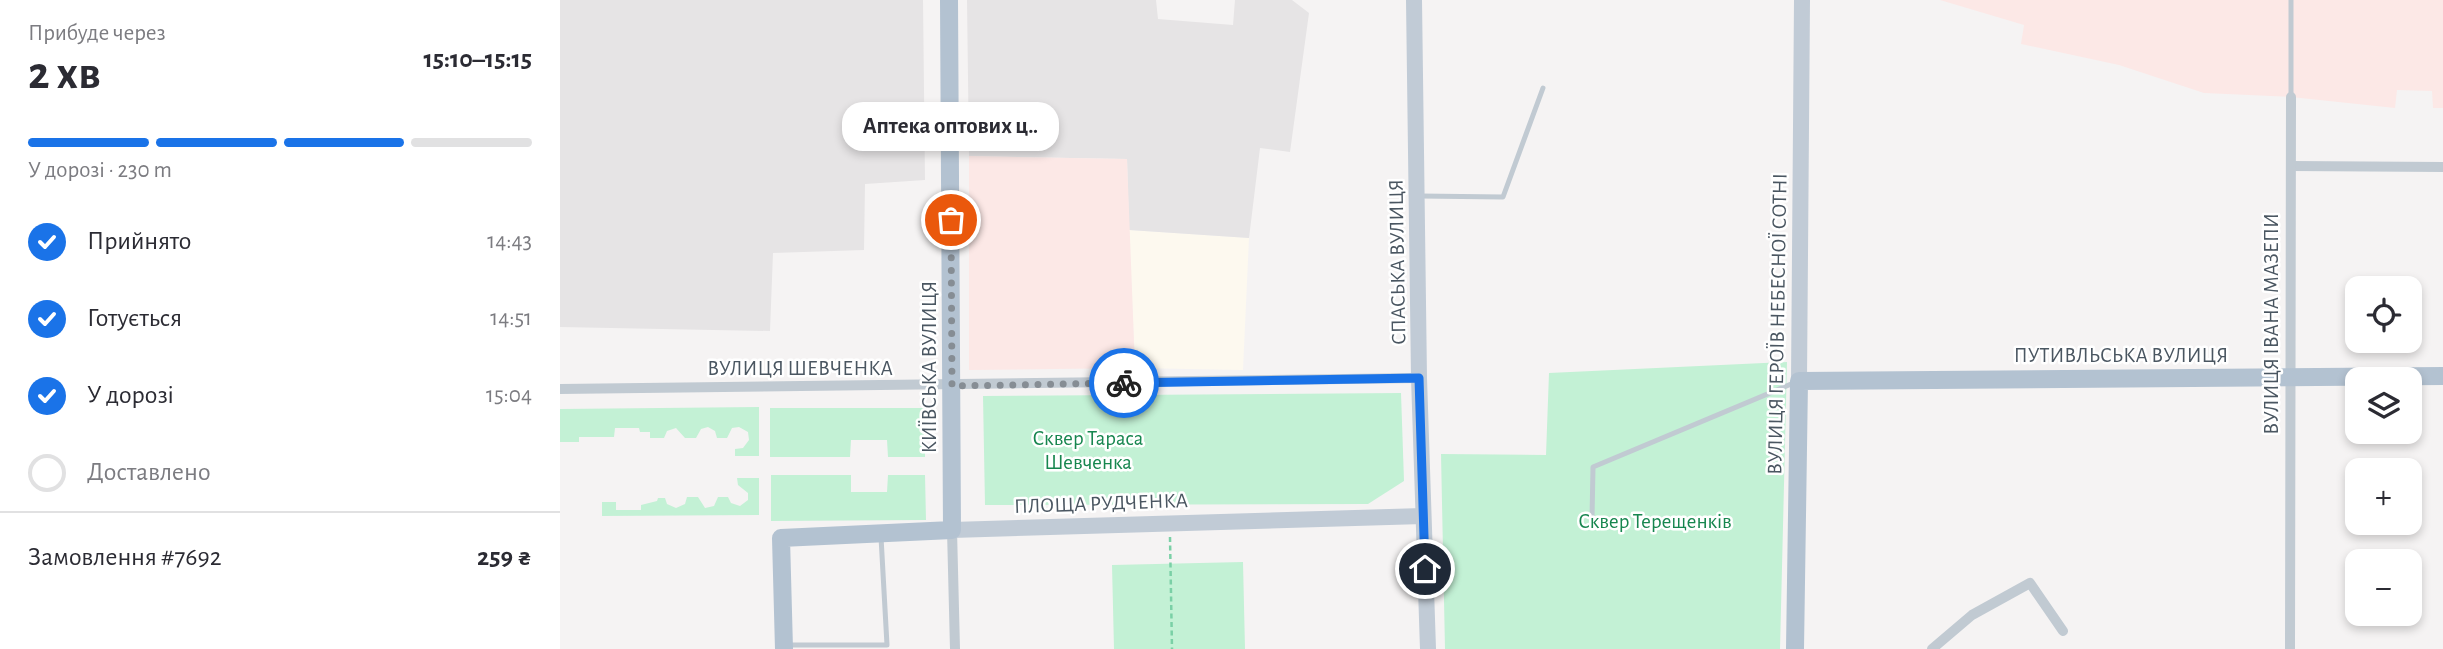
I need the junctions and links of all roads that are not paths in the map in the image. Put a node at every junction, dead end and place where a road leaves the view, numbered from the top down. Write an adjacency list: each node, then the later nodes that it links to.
1 (949, 0): 14 (main road, КИЇВСЬКА ВУЛИЦЯ)
2 (1414, 0): 9 (street, СПАСЬКА ВУЛИЦЯ)
3 (1802, 0): 13 (street, ВУЛИЦЯ ГЕРОЇВ НЕБЕСНОЇ СОТНІ)
4 (2291, 0): 6 (lane, ВУЛИЦЯ ІВАНА МАЗЕПИ)
5 (1543, 88): 9 (lane)
6 (2291, 97): 7 (street, ВУЛИЦЯ ІВАНА МАЗЕПИ)
7 (2291, 166): 8 (street); 11 (street, ВУЛИЦЯ ІВАНА МАЗЕПИ)
8 (2443, 167)
9 (1417, 196): 12 (street, СПАСЬКА ВУЛИЦЯ)
10 (2443, 376): 11 (main road, ПУТИВЛЬСЬКА ВУЛИЦЯ)
11 (2290, 377): 13 (main road, ПУТИВЛЬСЬКА ВУЛИЦЯ); 26 (street, ВУЛИЦЯ ІВАНА МАЗЕПИ)
12 (1419, 378): 14 (street, ВУЛИЦЯ ШЕВЧЕНКА); 16 (street, СПАСЬКА ВУЛИЦЯ)
13 (1799, 381): 17 (lane); 24 (main road, ВУЛИЦЯ ГЕРОЇВ НЕБЕСНОЇ СОТНІ)
14 (952, 386): 15 (street, ВУЛИЦЯ ШЕВЧЕНКА); 18 (main road, КИЇВСЬКА ВУЛИЦЯ)
15 (560, 389)
16 (1423, 516): 18 (street, ПЛОЩА РУДЧЕНКА); 23 (street, СПАСЬКА ВУЛИЦЯ)
17 (1592, 519)
18 (953, 530): 19 (main road, ПЛОЩА РУДЧЕНКА); 22 (street, КИЇВСЬКА ВУЛИЦЯ)
19 (881, 534): 21 (main road, ПЛОЩА РУДЧЕНКА); 21 (lane)
20 (2063, 631): 25 (street)
21 (784, 647)
22 (955, 649)
23 (1428, 649)
24 (1795, 649)
25 (1932, 649)
26 (2290, 649)

